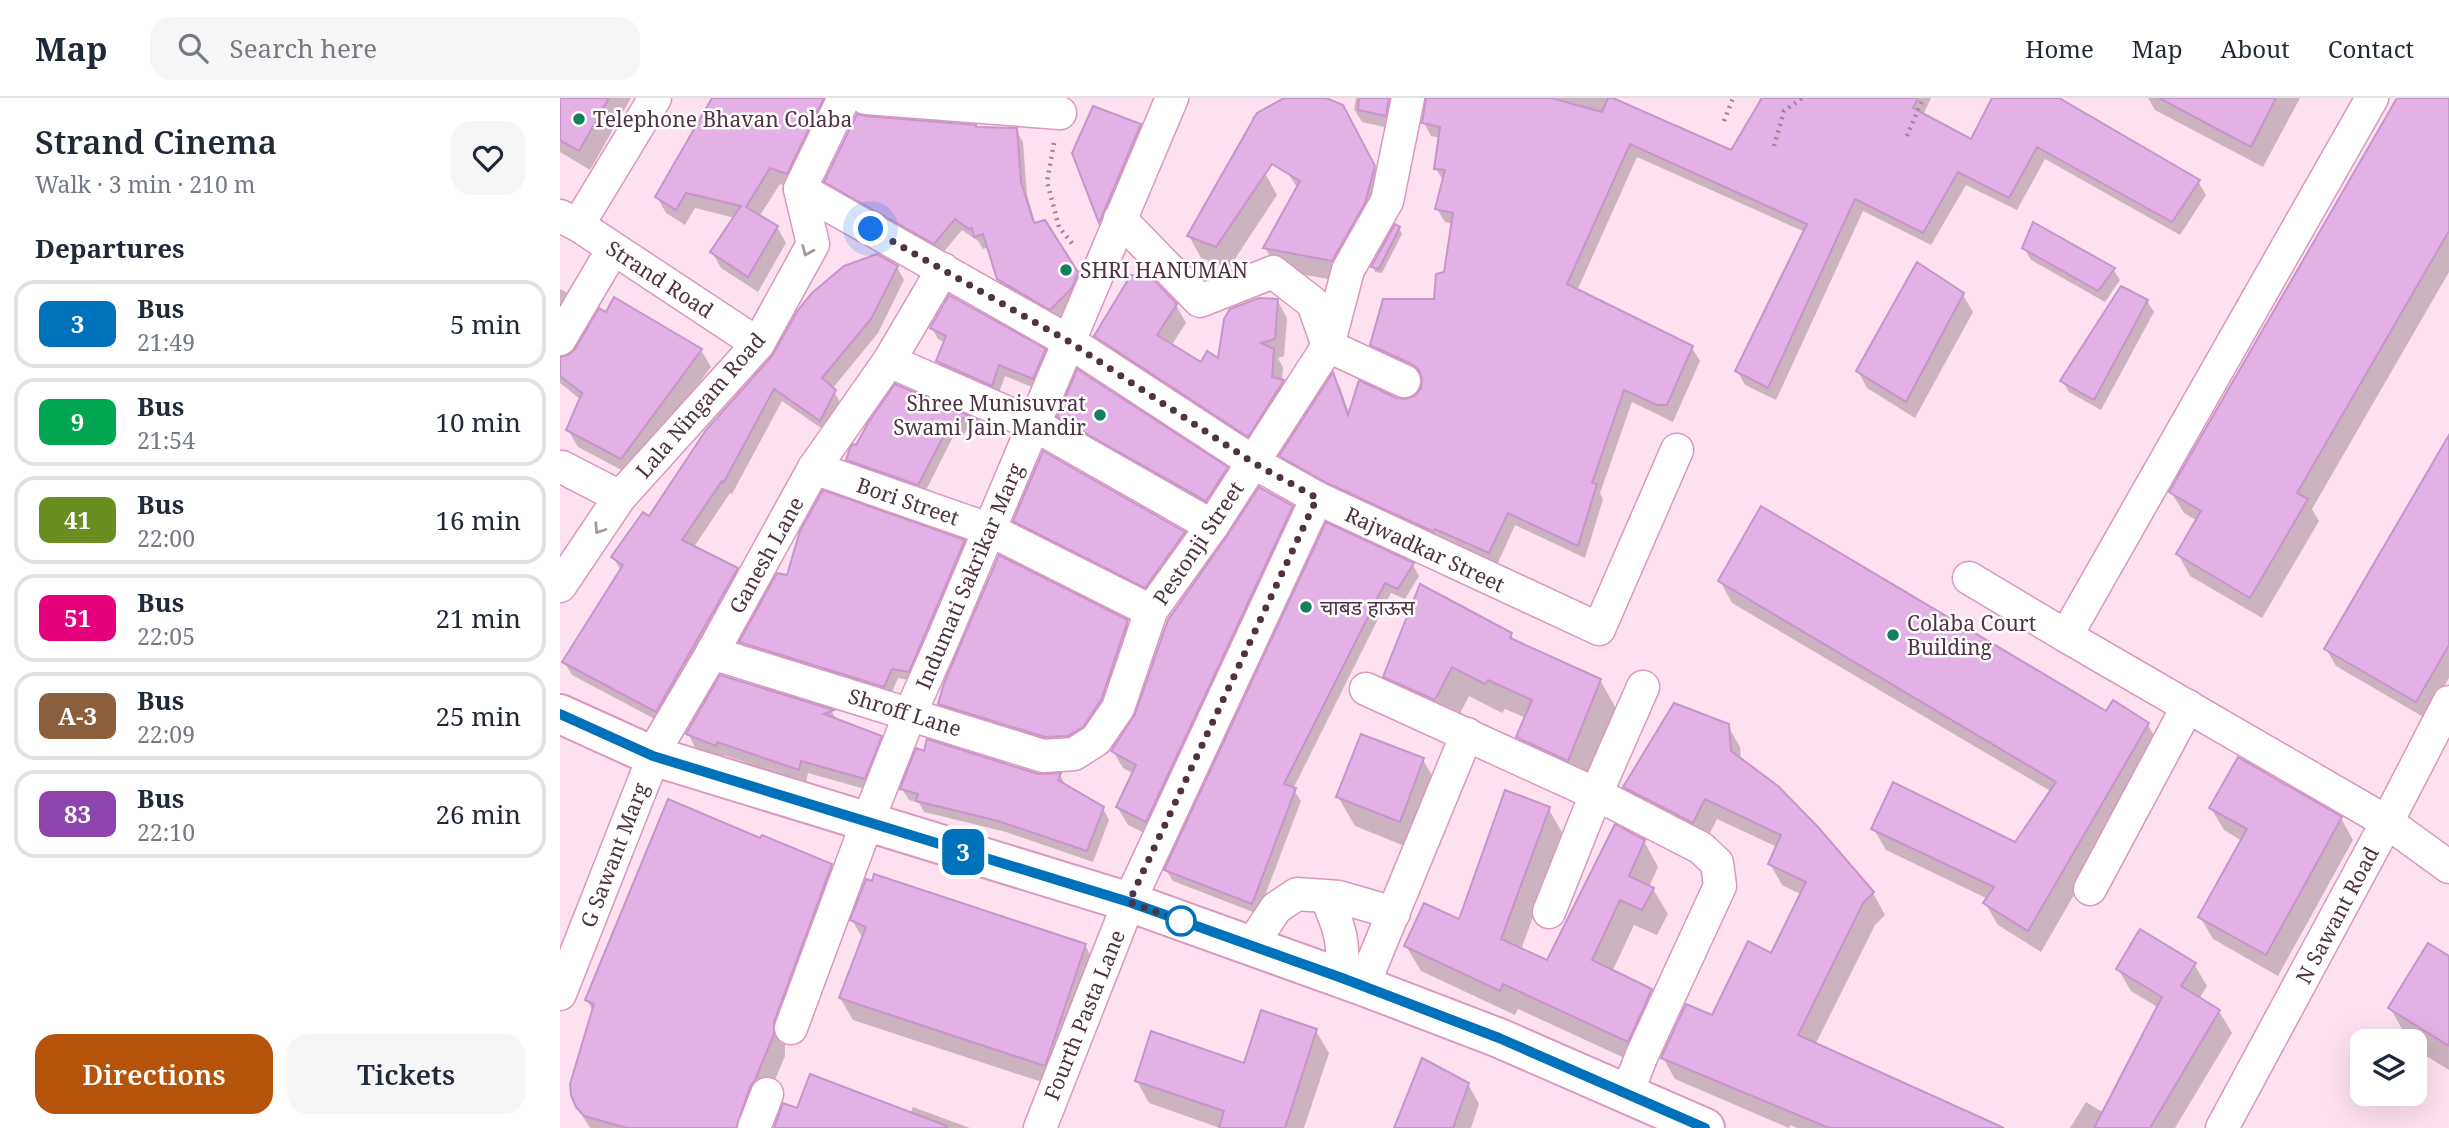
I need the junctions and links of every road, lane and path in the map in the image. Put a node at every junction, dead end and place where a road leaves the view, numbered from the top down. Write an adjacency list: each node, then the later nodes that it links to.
1 (655, 98): 16 (street)
2 (844, 98): 14 (street)
3 (866, 98): 10 (street)
4 (1172, 98): 15 (street, Indumati Sakrikar Marg)
5 (1408, 98): 23 (street, Pestonji Street)
6 (1733, 98): 11 (path)
7 (1802, 98): 13 (path)
8 (1923, 98): 12 (path)
9 (2372, 98): 38 (street)
10 (1060, 113): 19 (path)
11 (1724, 121)
12 (1907, 136)
13 (1774, 146)
14 (800, 189): 18 (street, Rajwadkar Street); 22 (street, Lala Ningam Road, one-way to 22)
15 (1121, 219): 19 (street, Indumati Sakrikar Marg); 23 (street)
16 (569, 221): 17 (street, Strand Road)
17 (613, 249): 20 (street); 22 (street, Strand Road)
18 (943, 269): 21 (street, Rajwadkar Street); 24 (street, Ganesh Lane)
19 (1097, 274): 21 (street, Indumati Sakrikar Marg)
20 (560, 339)
21 (1068, 341): 26 (street, Indumati Sakrikar Marg); 28 (street, Rajwadkar Street)
22 (758, 344): 31 (street, Lala Ningam Road)
23 (1328, 346): 25 (street); 28 (street, Pestonji Street)
24 (889, 361): 26 (street); 30 (street, Ganesh Lane)
25 (1404, 382)
26 (1033, 424): 33 (street); 34 (street, Indumati Sakrikar Marg)
27 (1677, 450): 32 (street, Rajwadkar Street)
28 (1252, 462): 32 (street, Rajwadkar Street); 33 (street, Pestonji Street)
29 (562, 467): 31 (street)
30 (814, 468): 34 (street, Bori Street); 39 (street, Ganesh Lane)
31 (620, 497): 36 (street, Lala Ningam Road, one-way to 36)
32 (1317, 498): 55 (street, Fourth Pasta Lane)
33 (1212, 526): 37 (street, Pestonji Street)
34 (988, 529): 37 (street, Bori Street); 45 (street, Indumati Sakrikar Marg)
35 (1969, 578): 38 (street)
36 (560, 586)
37 (1151, 611): 47 (street, Pestonji Street)
38 (2067, 636): 43 (street)
39 (712, 653): 45 (street, Shroff Lane); 48 (street, Ganesh Lane)
40 (1643, 687): 49 (street)
41 (1366, 689): 46 (street)
42 (2449, 702): 50 (street, N Sawant Road)
43 (2188, 706): 50 (street); 53 (street)
44 (560, 714): 48 (main road)
45 (909, 714): 47 (street, Shroff Lane); 51 (street, Indumati Sakrikar Marg)
46 (1467, 734): 49 (street); 57 (street)
47 (1096, 740)
48 (653, 756): 51 (main road); 60 (street, G Sawant Marg)
49 (1595, 794): 56 (street); 62 (street)
50 (2387, 822): 52 (street); 67 (street, N Sawant Road)
51 (867, 823): 55 (main road); 61 (street, Indumati Sakrikar Marg)
52 (2449, 866)
53 (2090, 889)
54 (1326, 897): 57 (street); 58 (street); 59 (street)
55 (1129, 902): 58 (main road); 65 (street, Fourth Pasta Lane)
56 (1549, 912)
57 (1394, 913): 59 (street)
58 (1251, 946): 59 (main road)
59 (1353, 982): 62 (main road)
60 (560, 994)
61 (791, 1028)
62 (1627, 1093): 66 (main road)
63 (766, 1094): 64 (street)
64 (754, 1128)
65 (1040, 1128)
66 (1705, 1128)
67 (2222, 1128)

